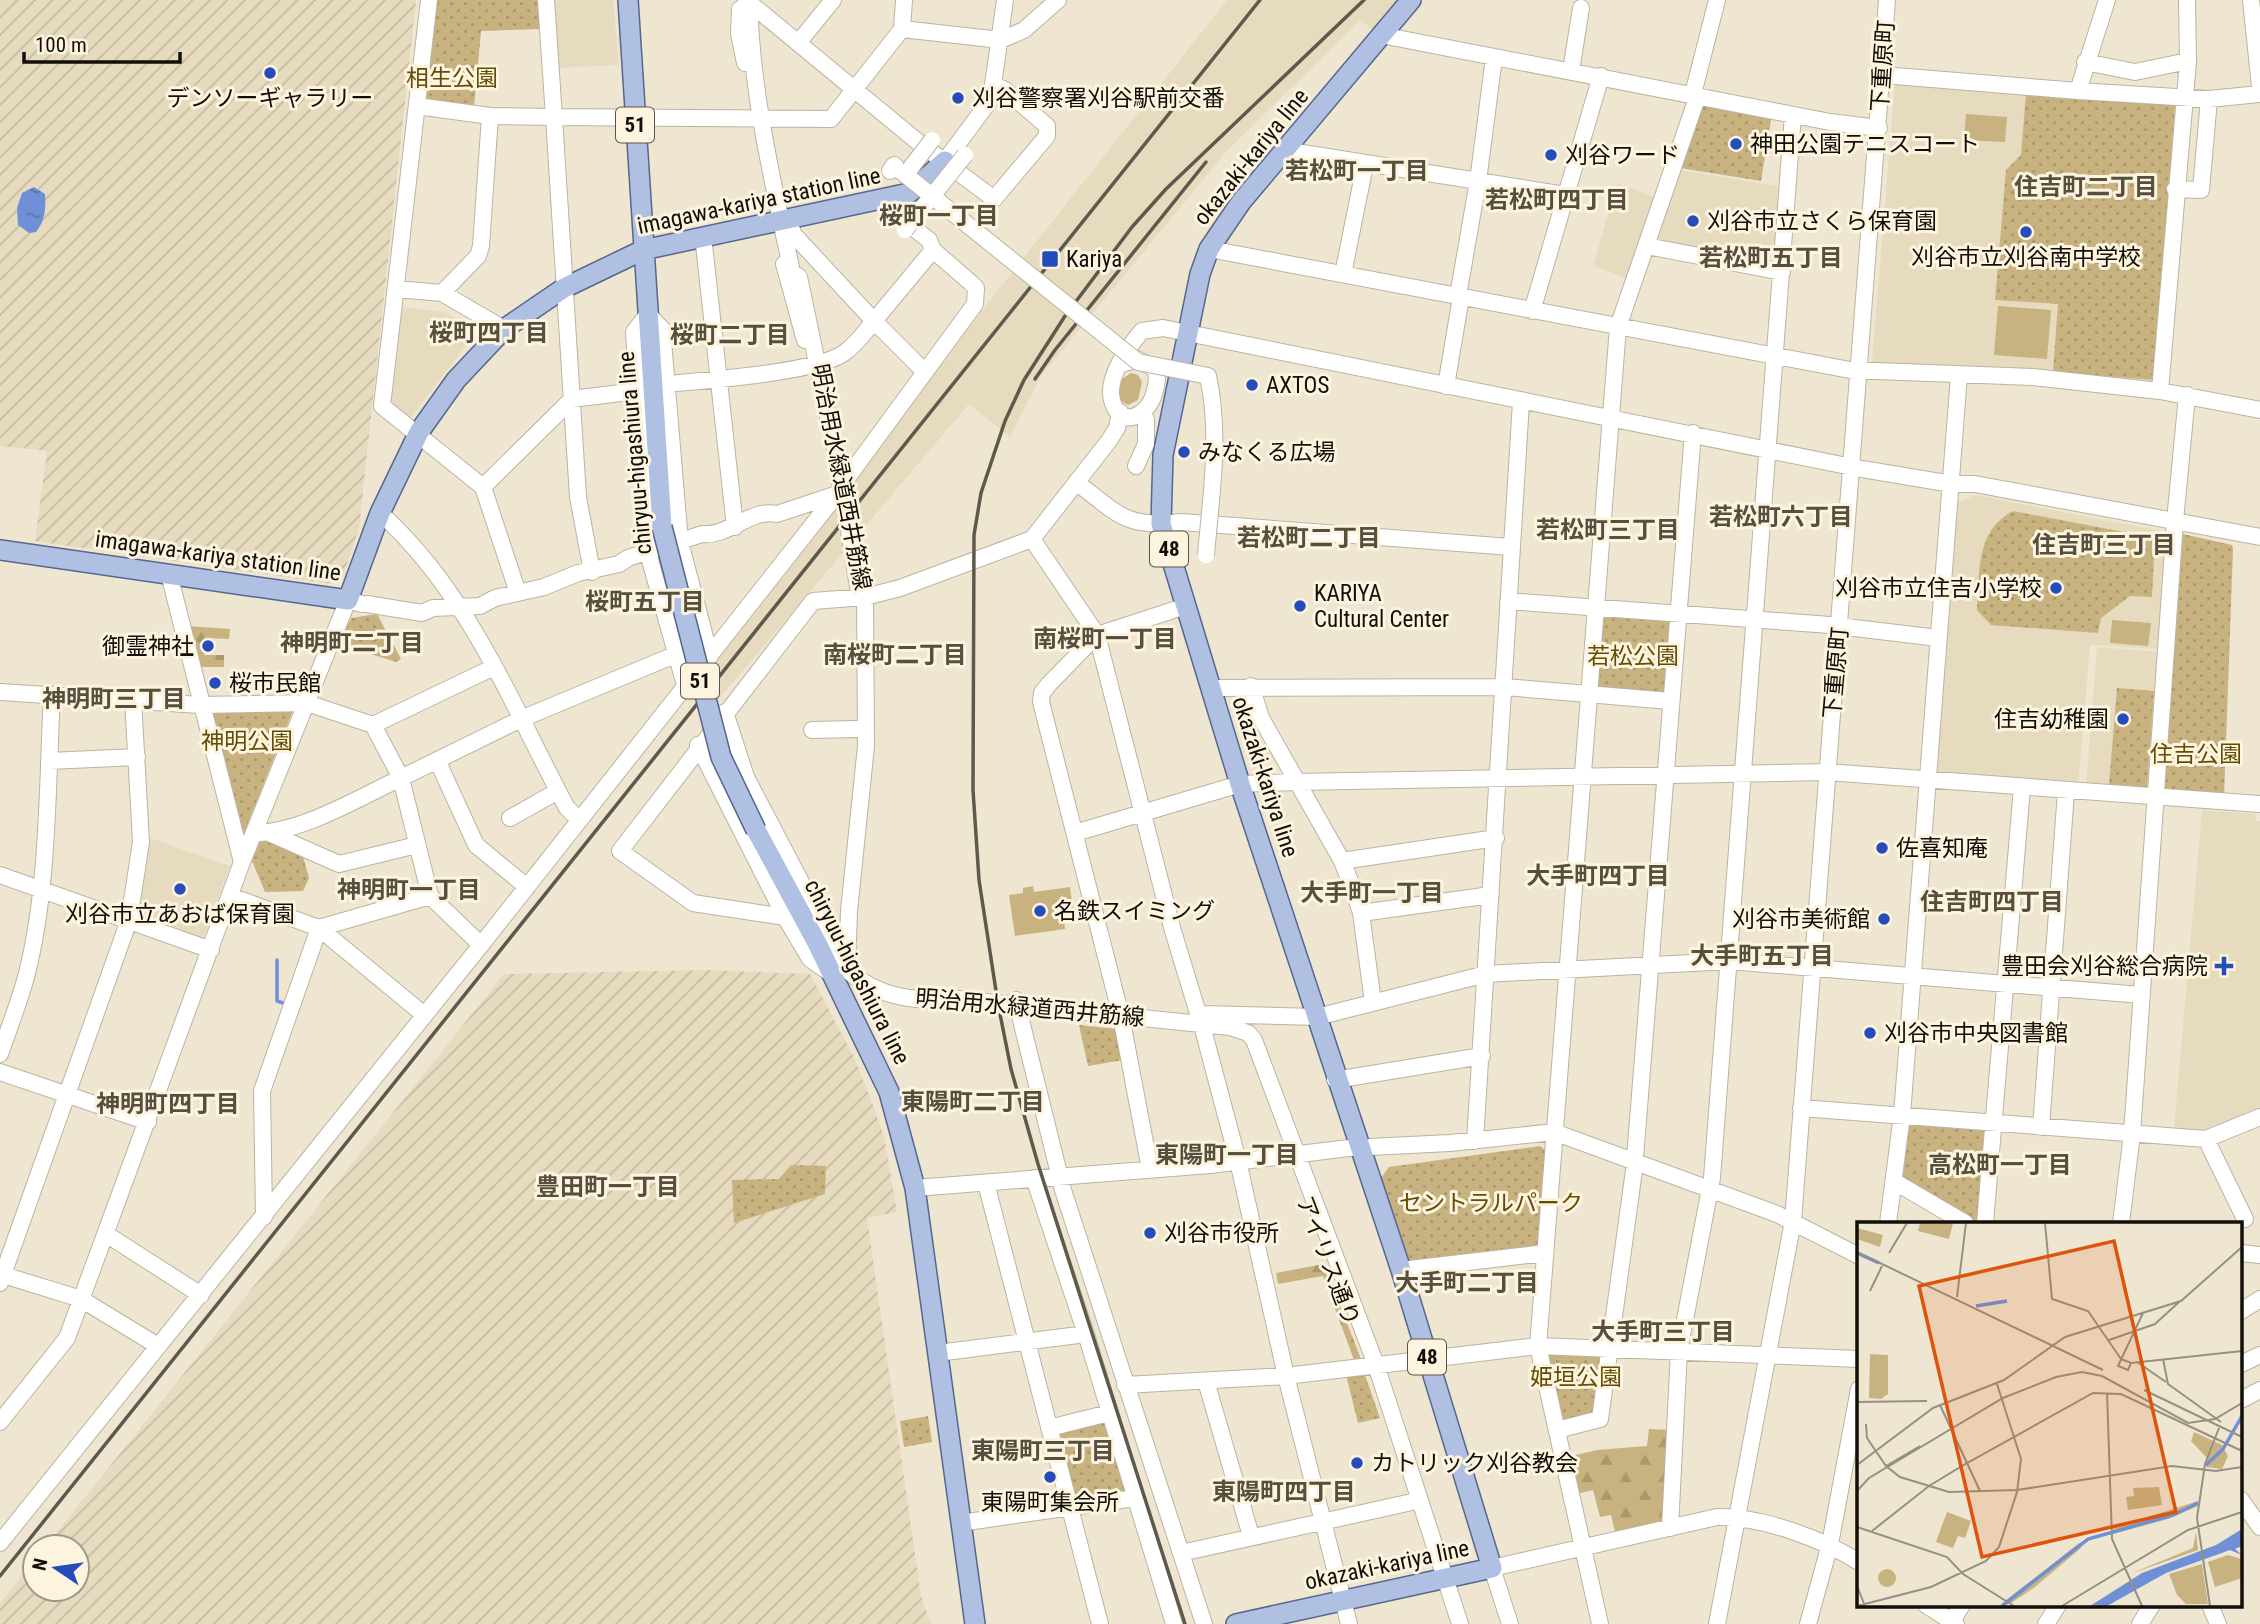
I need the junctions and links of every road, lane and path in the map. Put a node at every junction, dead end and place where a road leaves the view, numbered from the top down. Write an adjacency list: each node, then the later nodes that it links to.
1 (429, 0): 34 (street)
2 (546, 0): 38 (street)
3 (628, 0): 37 (main road, chiryuu-higashiura line / 51)
4 (832, 0): 19 (street)
5 (904, 0): 16 (street)
6 (1006, 0): 18 (street)
7 (1058, 0): 18 (street)
8 (1411, 0): 17 (main road, okazaki-kariya line / 48)
9 (1717, 0): 30 (street)
10 (1888, 0): 24 (street, 下重原町)
11 (2107, 0): 22 (street)
12 (2187, 0): 21 (street)
13 (2250, 0): 27 (street)
14 (746, 1): 19 (street); 39 (street, 明治用水緑道西井筋線)
15 (1581, 8): 23 (street)
16 (902, 29): 18 (street); 28 (street)
17 (1381, 36): 20 (street); 42 (main road, okazaki-kariya line / 48)
18 (1001, 40): 26 (street)
19 (798, 43): 28 (street)
20 (1494, 58): 23 (street); 46 (street)
21 (2188, 61): 22 (street); 32 (street)
22 (2085, 62): 29 (street)
23 (1571, 71): 25 (street)
24 (1883, 75): 29 (street); 40 (street, 下重原町)
25 (1601, 76): 30 (street); 48 (street)
26 (994, 85): 44 (street); 44 (street)
27 (2260, 87)
28 (855, 89): 39 (street); 44 (street)
29 (2078, 91): 32 (street)
30 (1696, 94): 35 (street); 54 (street)
31 (2260, 94): 33 (street)
32 (2184, 98): 33 (street); 47 (street)
33 (2209, 99): 47 (street)
34 (417, 106): 36 (street); 61 (street)
35 (1793, 115): 40 (street); 58 (street)
36 (490, 116): 38 (street); 62 (street)
37 (634, 116): 38 (street); 39 (street); 56 (main road, chiryuu-higashiura line / 51)
38 (554, 117): 60 (street)
39 (756, 119): 51 (street, 明治用水緑道西井筋線)
40 (1879, 128): 73 (street, 下重原町)
41 (932, 140): 49 (street, bridge)
42 (1284, 150): 45 (street); 55 (main road, okazaki-kariya line / 48)
43 (965, 155): 49 (street, bridge)
44 (945, 161): 50 (main road, imagawa-kariya station line)
45 (1365, 164): 46 (street); 59 (street)
46 (1478, 181): 48 (street); 63 (street)
47 (2175, 189): 80 (street)
48 (1566, 195): 64 (street)
49 (933, 196): 52 (street, bridge); 109 (street, bridge)
50 (879, 201): 51 (main road, imagawa-kariya station line); 57 (street)
51 (781, 220): 53 (main road, imagawa-kariya station line); 66 (street); 71 (street, 明治用水緑道西井筋線)
52 (905, 230)
53 (703, 236): 56 (main road, imagawa-kariya station line); 76 (street)
54 (1647, 246): 58 (street); 67 (street)
55 (1209, 249): 59 (street); 69 (main road, okazaki-kariya line / 48)
56 (643, 250): 60 (main road, imagawa-kariya station line); 65 (main road, chiryuu-higashiura line / 51)
57 (933, 250): 66 (street); 74 (street)
58 (1782, 272): 70 (street)
59 (1343, 274): 63 (street)
60 (564, 288): 68 (main road, imagawa-kariya station line); 82 (street)
61 (397, 289): 62 (street); 90 (street)
62 (442, 293): 68 (street)
63 (1460, 296): 64 (street); 78 (street)
64 (1532, 311): 67 (street)
65 (648, 314): 77 (street); 79 (street); 187 (main road, chiryuu-higashiura line / 51, bridge)
66 (874, 321): 71 (street); 74 (street)
67 (1618, 327): 70 (street); 87 (street)
68 (504, 329): 90 (main road, imagawa-kariya station line)
69 (1188, 334): 72 (street); 78 (street); 101 (main road, okazaki-kariya line / 48)
70 (1776, 357): 73 (street); 93 (street)
71 (815, 364): 76 (street); 98 (street, 明治用水緑道西井筋線)
72 (1119, 365): 83 (street); 86 (street)
73 (1859, 370): 75 (street); 94 (street, 下重原町)
74 (925, 372): 98 (street)
75 (1959, 376): 80 (street); 96 (street)
76 (720, 378): 77 (street); 102 (street)
77 (668, 384): 105 (street)
78 (1446, 386): 84 (street)
79 (637, 391): 82 (street); 108 (street)
80 (2160, 391): 81 (street)
81 (2187, 395): 85 (street); 100 (street)
82 (572, 399): 97 (street); 110 (street)
83 (1152, 402): 86 (street); 88 (street)
84 (1521, 402): 87 (street); 106 (street)
85 (2260, 410)
86 (1119, 412): 92 (street)
87 (1611, 417): 91 (street); 118 (street)
88 (1146, 419): 89 (street); 89 (street)
89 (1131, 428): 92 (street)
90 (419, 432): 97 (street); 99 (main road, imagawa-kariya station line)
91 (1693, 433): 93 (street); 119 (street)
92 (1108, 442): 95 (street)
93 (1769, 449): 94 (street); 120 (street)
94 (1851, 465): 96 (street); 121 (street, 下重原町)
95 (1076, 482): 101 (street); 104 (street)
96 (1952, 484): 100 (street); 123 (street)
97 (483, 487): 112 (street)
98 (839, 487): 102 (street); 113 (street, 明治用水緑道西井筋線); 125 (street)
99 (380, 513): 115 (main road, imagawa-kariya station line); 117 (street)
100 (2175, 521): 103 (street); 159 (street)
101 (1161, 524): 106 (street); 116 (main road, okazaki-kariya line / 48)
102 (735, 527): 105 (street)
103 (2260, 537)
104 (1032, 539): 113 (street); 122 (street)
105 (680, 542): 108 (street); 125 (street)
106 (1511, 548): 114 (street)
107 (0, 550): 111 (main road, imagawa-kariya station line)
108 (648, 553): 110 (street); 124 (street)
109 (1206, 555)
110 (592, 572): 112 (street)
111 (169, 574): 115 (main road, imagawa-kariya station line); 137 (street)
112 (519, 593): 117 (street)
113 (860, 597): 138 (street); 141 (street); 194 (street, 明治用水緑道西井筋線)
114 (1508, 601): 118 (street); 129 (street)
115 (359, 603): 117 (street); 136 (street)
116 (1186, 606): 122 (street); 130 (main road, okazaki-kariya line / 48)
117 (460, 609): 126 (street)
118 (1595, 609): 119 (street); 133 (street)
119 (1676, 615): 120 (street); 135 (street)
120 (1755, 621): 121 (street); 148 (street)
121 (1840, 627): 123 (street); 147 (street, 下重原町)
122 (1097, 635): 161 (street); 165 (street)
123 (1938, 638): 153 (street)
124 (677, 654): 127 (street); 139 (street)
125 (710, 656): 127 (street)
126 (494, 667): 139 (street); 140 (street)
127 (685, 685): 163 (street)
128 (1251, 686): 129 (street); 130 (street); 154 (street)
129 (1505, 687): 133 (street); 152 (street)
130 (1211, 688): 155 (main road, okazaki-kariya line / 48)
131 (0, 692): 132 (street)
132 (52, 695): 134 (street); 146 (street)
133 (1588, 695): 135 (street); 150 (street)
134 (133, 699): 137 (street); 144 (street)
135 (1670, 701): 149 (street)
136 (307, 703): 137 (street); 140 (street); 164 (street)
137 (200, 705): 169 (street)
138 (725, 712): 143 (street); 182 (street)
139 (521, 719): 145 (street); 157 (street)
140 (373, 725): 151 (street)
141 (857, 729): 142 (street); 182 (street)
142 (812, 730)
143 (698, 745): 177 (street); 177 (street)
144 (137, 757): 146 (street); 178 (street)
145 (437, 760): 151 (street); 171 (street)
146 (49, 761): 172 (street)
147 (1827, 772): 148 (street); 153 (street); 185 (street, 下重原町)
148 (1742, 773): 149 (street); 183 (street)
149 (1664, 775): 150 (street); 184 (street)
150 (1582, 776): 152 (street); 186 (street)
151 (401, 778): 164 (street); 167 (street)
152 (1499, 778): 154 (street); 166 (street)
153 (1928, 780): 156 (street); 189 (street)
154 (1296, 782): 155 (street); 168 (street)
155 (1240, 784): 161 (street); 197 (main road, okazaki-kariya line / 48)
156 (2022, 788): 158 (street); 190 (street)
157 (558, 790): 162 (street); 163 (street)
158 (2066, 792): 159 (street); 191 (street)
159 (2157, 797): 160 (street); 192 (street)
160 (2260, 804)
161 (1145, 813): 165 (street); 198 (street)
162 (510, 818)
163 (580, 820): 171 (street)
164 (261, 833): 167 (street); 169 (street)
165 (1075, 833): 196 (street)
166 (1496, 838): 168 (street); 173 (street)
167 (417, 845): 175 (street)
168 (1342, 861): 176 (street)
169 (242, 862): 174 (street)
170 (0, 875): 172 (street)
171 (527, 887): 180 (street)
172 (40, 889): 178 (street); 199 (street)
173 (1491, 895): 176 (street); 188 (street)
174 (230, 896): 179 (street); 181 (street)
175 (429, 896): 179 (street); 180 (street)
176 (1361, 913): 193 (street)
177 (785, 917): 187 (street)
178 (129, 920): 181 (street); 203 (street)
179 (319, 928): 195 (street); 225 (street)
180 (481, 945): 195 (street)
181 (211, 950): 207 (street)
182 (836, 951): 187 (street)
183 (1729, 961): 184 (street); 185 (street); 224 (street)
184 (1650, 966): 186 (street); 216 (street)
185 (1812, 967): 189 (street); 204 (street, 下重原町)
186 (1566, 970): 188 (street); 210 (street)
187 (830, 973): 223 (main road, chiryuu-higashiura line / 51)
188 (1486, 974): 193 (street); 200 (street)
189 (1913, 976): 190 (street); 205 (street)
190 (2005, 984): 191 (street); 208 (street)
191 (2050, 987): 192 (street); 209 (street)
192 (2141, 995): 211 (street)
193 (1373, 1002): 197 (street)
194 (1017, 1007): 196 (street); 219 (street)
195 (424, 1014): 225 (street)
196 (1120, 1016): 198 (street); 218 (street)
197 (1317, 1017): 198 (street); 202 (main road, okazaki-kariya line / 48)
198 (1201, 1024): 215 (street, アイリス通り); 217 (street)
199 (0, 1054)
200 (1482, 1056): 202 (street); 213 (street)
201 (0, 1072): 203 (street)
202 (1335, 1080): 214 (main road, okazaki-kariya line / 48)
203 (68, 1095): 207 (street); 238 (street)
204 (1801, 1108): 205 (street); 227 (street, 下重原町)
205 (1902, 1115): 208 (street); 221 (street)
206 (2260, 1117): 212 (street)
207 (148, 1122): 232 (street)
208 (1995, 1123): 209 (street); 230 (street)
209 (2041, 1127): 211 (street)
210 (1554, 1132): 213 (street); 216 (street); 233 (street)
211 (2132, 1134): 212 (street); 231 (street)
212 (2206, 1139): 226 (street)
213 (1475, 1141): 214 (street)
214 (1358, 1148): 215 (street); 237 (main road, okazaki-kariya line / 48)
215 (1296, 1155): 217 (street); 255 (street, アイリス通り)
216 (1634, 1160): 224 (street); 247 (street)
217 (1238, 1161): 218 (street); 256 (street)
218 (1150, 1169): 219 (street)
219 (1059, 1176): 220 (street); 258 (street)
220 (1034, 1178): 222 (street); 243 (street)
221 (1895, 1182): 228 (street); 229 (street)
222 (986, 1183): 223 (street); 244 (street)
223 (915, 1188): 249 (main road)
224 (1710, 1189): 227 (street); 248 (street)
225 (264, 1217): 239 (street)
226 (2245, 1219)
227 (1793, 1221): 235 (street); 250 (street, 下重原町)
228 (1888, 1222)
229 (1963, 1222)
230 (1985, 1222)
231 (2121, 1222)
232 (106, 1234): 239 (street); 240 (street)
233 (1545, 1253): 237 (street); 246 (street)
234 (2242, 1253): 236 (street)
235 (1857, 1255)
236 (2260, 1255)
237 (1401, 1270): 252 (main road, okazaki-kariya line / 48)
238 (2, 1277): 240 (street)
239 (201, 1295): 245 (street)
240 (81, 1299): 245 (street); 263 (street)
241 (2260, 1299): 242 (street)
242 (2242, 1310)
243 (1086, 1334): 244 (street); 262 (street)
244 (1024, 1340): 249 (street); 264 (street)
245 (158, 1346): 277 (street)
246 (1538, 1346): 247 (street); 252 (street); 265 (street)
247 (1609, 1349): 248 (street); 265 (street)
248 (1679, 1350): 250 (street); 275 (street)
249 (938, 1353): 273 (main road)
250 (1769, 1354): 253 (street); 271 (street, 下重原町)
251 (2260, 1355): 254 (street)
252 (1427, 1358): 255 (street); 282 (main road, okazaki-kariya line / 48)
253 (1857, 1359)
254 (2242, 1364)
255 (1375, 1366): 256 (street); 268 (street); 283 (street)
256 (1286, 1376): 257 (street); 272 (street)
257 (1206, 1381): 258 (street); 276 (street)
258 (1125, 1385): 280 (street)
259 (2260, 1390): 260 (street)
260 (2242, 1399)
261 (1857, 1400): 278 (street)
262 (1109, 1413): 264 (street); 267 (street)
263 (0, 1422)
264 (1049, 1428): 270 (street)
265 (1557, 1430): 279 (street)
266 (2260, 1494): 269 (street)
267 (1135, 1498): 270 (street); 294 (street)
268 (1412, 1502): 272 (street); 283 (street)
269 (2242, 1504): 274 (street)
270 (1071, 1508): 273 (street); 293 (street)
271 (1737, 1517): 275 (street); 278 (street); 303 (street, 下重原町)
272 (1321, 1520): 276 (street); 284 (street)
273 (960, 1523): 292 (main road)
274 (2260, 1527)
275 (1670, 1528): 279 (street)
276 (1251, 1536): 280 (street)
277 (0, 1543)
278 (1830, 1544): 281 (street); 304 (street)
279 (1582, 1548): 282 (street); 302 (street)
280 (1181, 1553): 295 (street)
281 (1857, 1561)
282 (1492, 1568): 283 (main road, okazaki-kariya line); 301 (street)
283 (1446, 1579): 284 (main road, okazaki-kariya line); 298 (street); 299 (street); 300 (street)
284 (1341, 1599): 290 (main road, okazaki-kariya line); 297 (street)
285 (1928, 1606): 291 (street)
286 (1962, 1606): 291 (street)
287 (2057, 1606): 305 (street)
288 (2151, 1606): 306 (street)
289 (2210, 1606): 307 (street)
290 (1261, 1622): 296 (main road, okazaki-kariya line)
291 (1953, 1623)
292 (975, 1624)
293 (1100, 1624)
294 (1174, 1624)
295 (1204, 1624)
296 (1236, 1624)
297 (1349, 1624)
298 (1452, 1624)
299 (1460, 1624)
300 (1467, 1624)
301 (1510, 1624)
302 (1600, 1624)
303 (1717, 1624)
304 (1808, 1624)
305 (2046, 1624)
306 (2140, 1624)
307 (2218, 1624)

